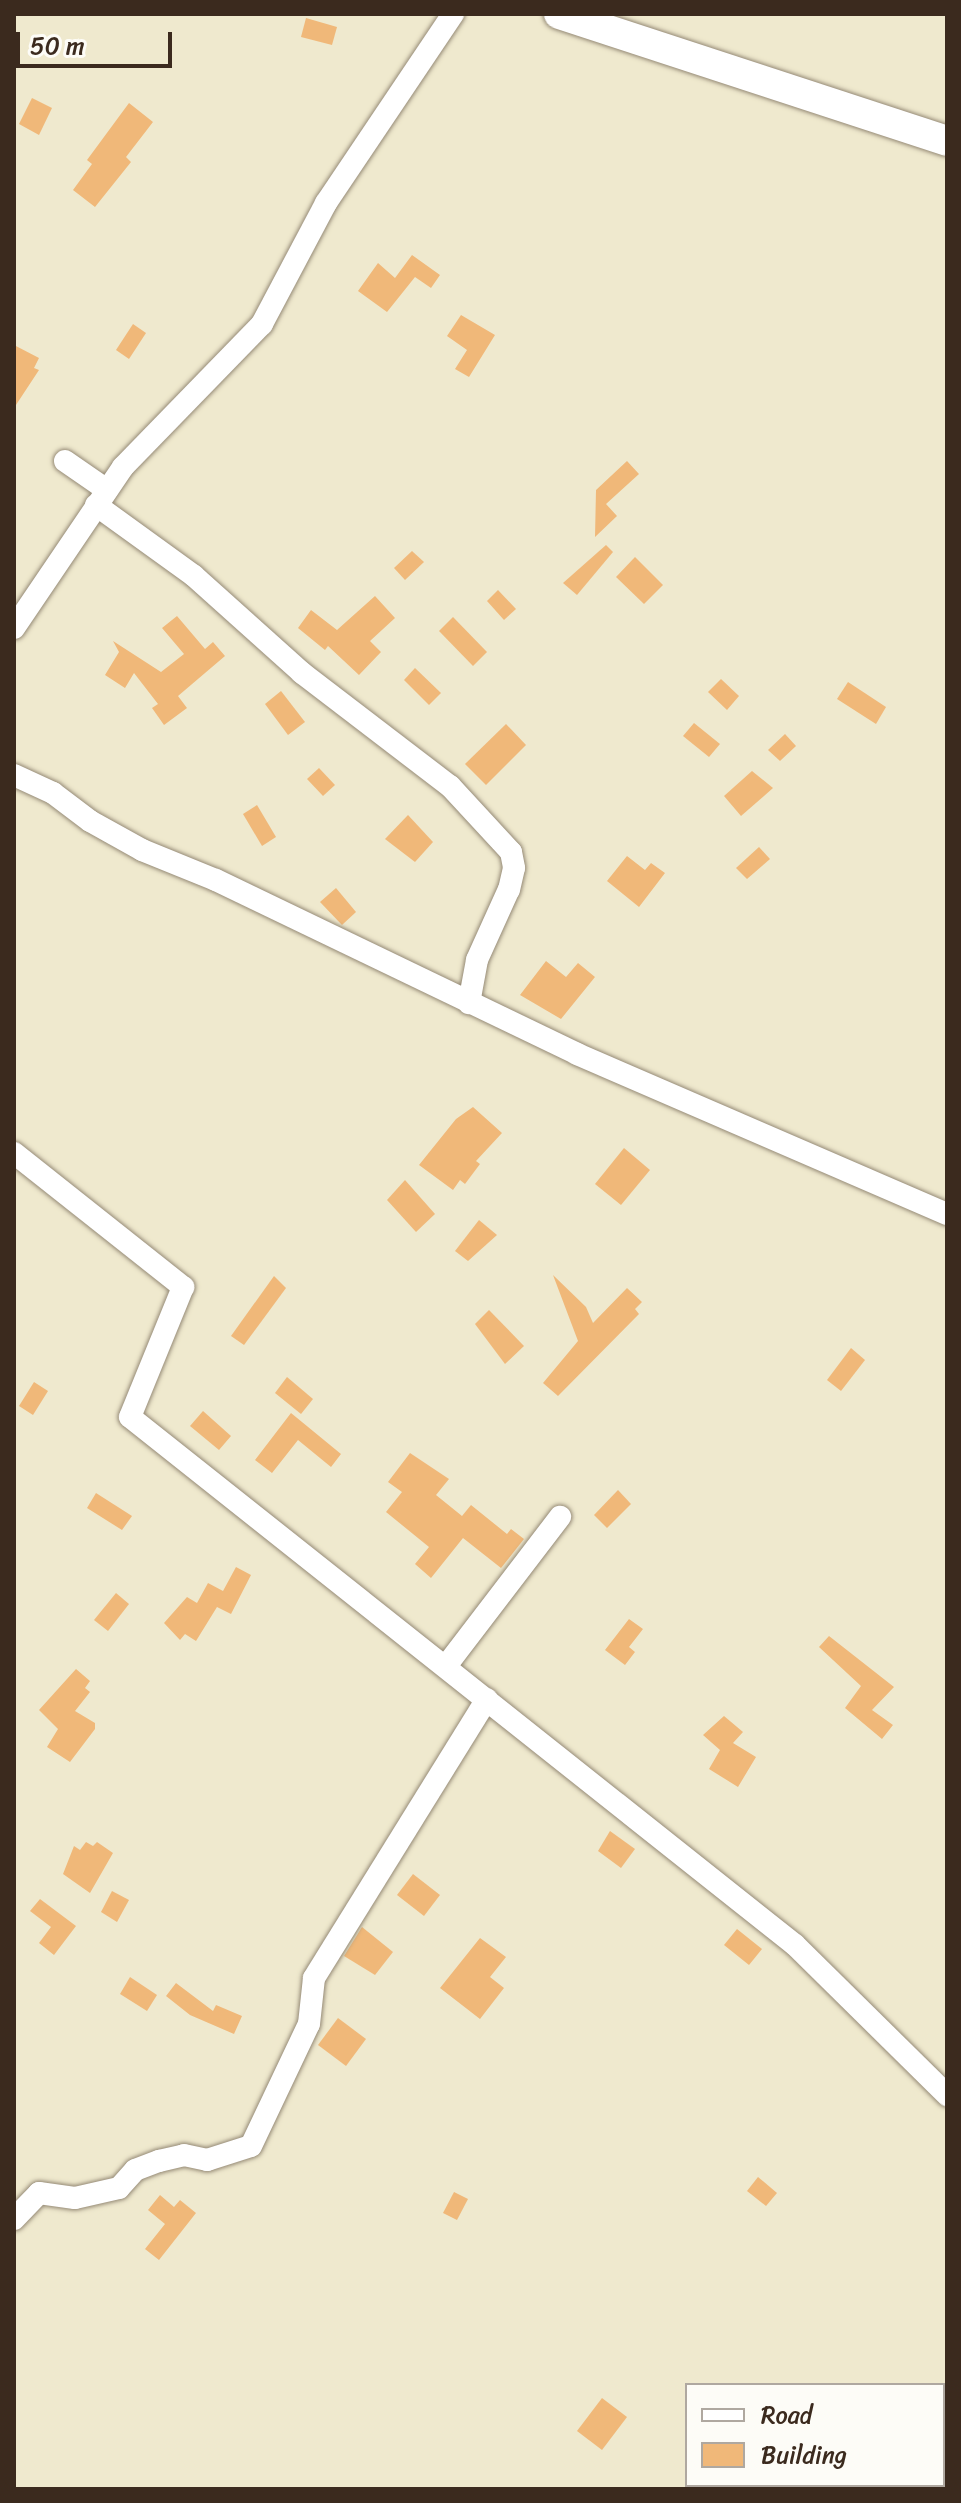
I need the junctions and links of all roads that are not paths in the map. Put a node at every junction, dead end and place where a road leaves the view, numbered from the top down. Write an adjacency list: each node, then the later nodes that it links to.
1 (453, 14): 5 (street)
2 (559, 14): 3 (main road)
3 (947, 141)
4 (65, 461): 5 (street)
5 (102, 498): 6 (street); 8 (street)
6 (14, 628)
7 (14, 775): 8 (street)
8 (469, 1003): 10 (street)
9 (14, 1153): 12 (street)
10 (947, 1214)
11 (560, 1517): 12 (street)
12 (446, 1666): 13 (street)
13 (487, 1699): 14 (street); 15 (street)
14 (947, 2095)
15 (14, 2219)

